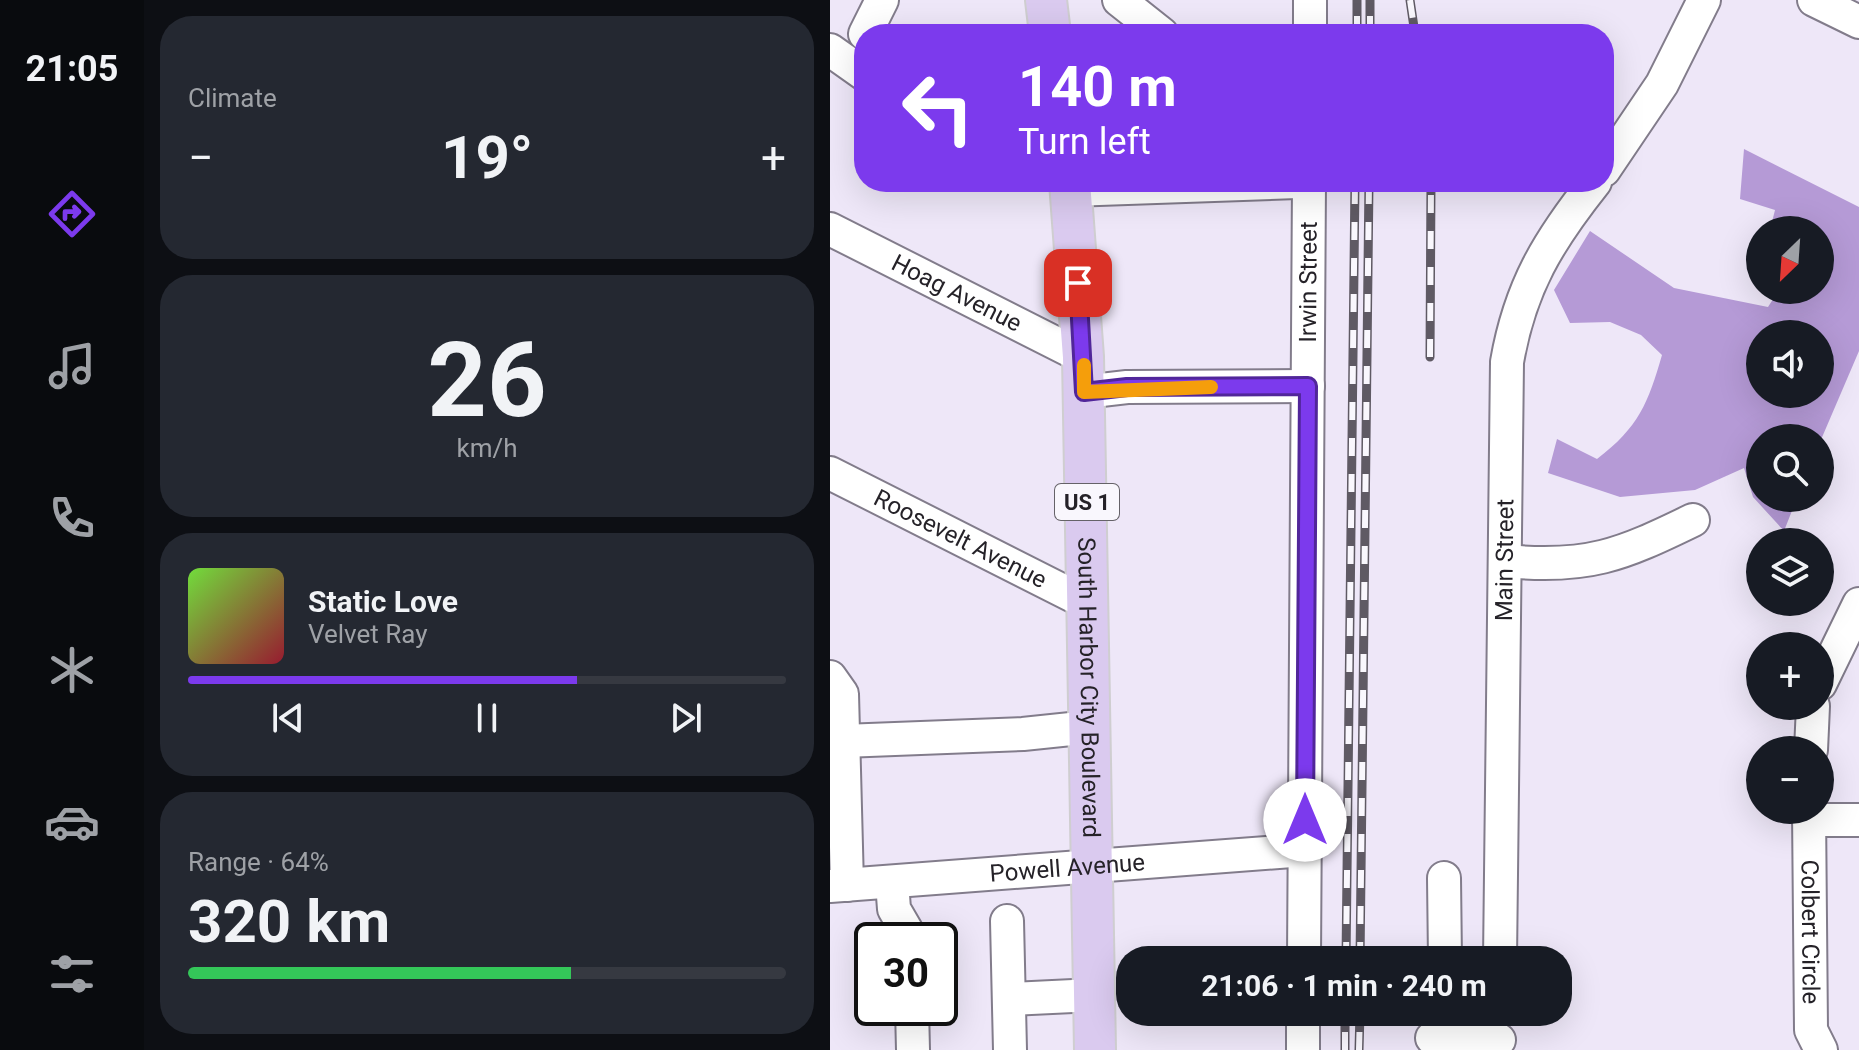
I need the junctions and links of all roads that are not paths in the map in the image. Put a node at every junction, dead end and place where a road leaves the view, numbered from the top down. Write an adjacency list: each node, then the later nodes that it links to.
1 (882, 0): 7 (street)
2 (1119, 0): 8 (street)
3 (1310, 0): 9 (street)
4 (1704, 0): 10 (street)
5 (1814, 0): 6 (street)
6 (1859, 22)
7 (870, 24)
8 (1149, 24)
9 (1310, 24)
10 (1614, 155)
11 (1070, 192): 15 (main road, South Harbor City Boulevard / US 1)
12 (1309, 192): 16 (street, Irwin Street)
13 (1588, 192): 19 (street, Main Street)
14 (830, 229): 15 (street, Hoag Avenue)
15 (1084, 374): 16 (street); 20 (main road, South Harbor City Boulevard / US 1)
16 (1308, 386): 29 (street, Irwin Street)
17 (830, 473): 20 (street, Roosevelt Avenue)
18 (1693, 520): 19 (street)
19 (1505, 561): 38 (street, Main Street)
20 (1089, 604): 24 (main road, South Harbor City Boulevard / US 1)
21 (1859, 604): 22 (street)
22 (1834, 655)
23 (830, 677): 25 (street)
24 (1090, 727): 25 (street); 30 (main road, South Harbor City Boulevard / US 1)
25 (843, 741): 33 (street)
26 (1834, 818): 27 (street)
27 (1859, 820)
28 (1809, 824): 49 (street, Colbert Circle)
29 (1305, 850): 30 (street, Powell Avenue); 36 (street, Irwin Street)
30 (1092, 869): 32 (street, Powell Avenue); 39 (main road, South Harbor City Boulevard / US 1)
31 (1444, 878): 37 (street)
32 (892, 882): 33 (street, Powell Avenue); 35 (street)
33 (838, 885)
34 (1007, 921): 40 (street)
35 (902, 922)
36 (1304, 946)
37 (1445, 946)
38 (1500, 946)
39 (1094, 995): 40 (street); 47 (main road, South Harbor City Boulevard / US 1)
40 (1009, 999): 46 (street)
41 (912, 1026): 45 (street)
42 (1303, 1026): 48 (street)
43 (1441, 1029): 44 (street)
44 (1499, 1034)
45 (913, 1050)
46 (1010, 1050)
47 (1095, 1050)
48 (1303, 1050)
49 (1821, 1050)

